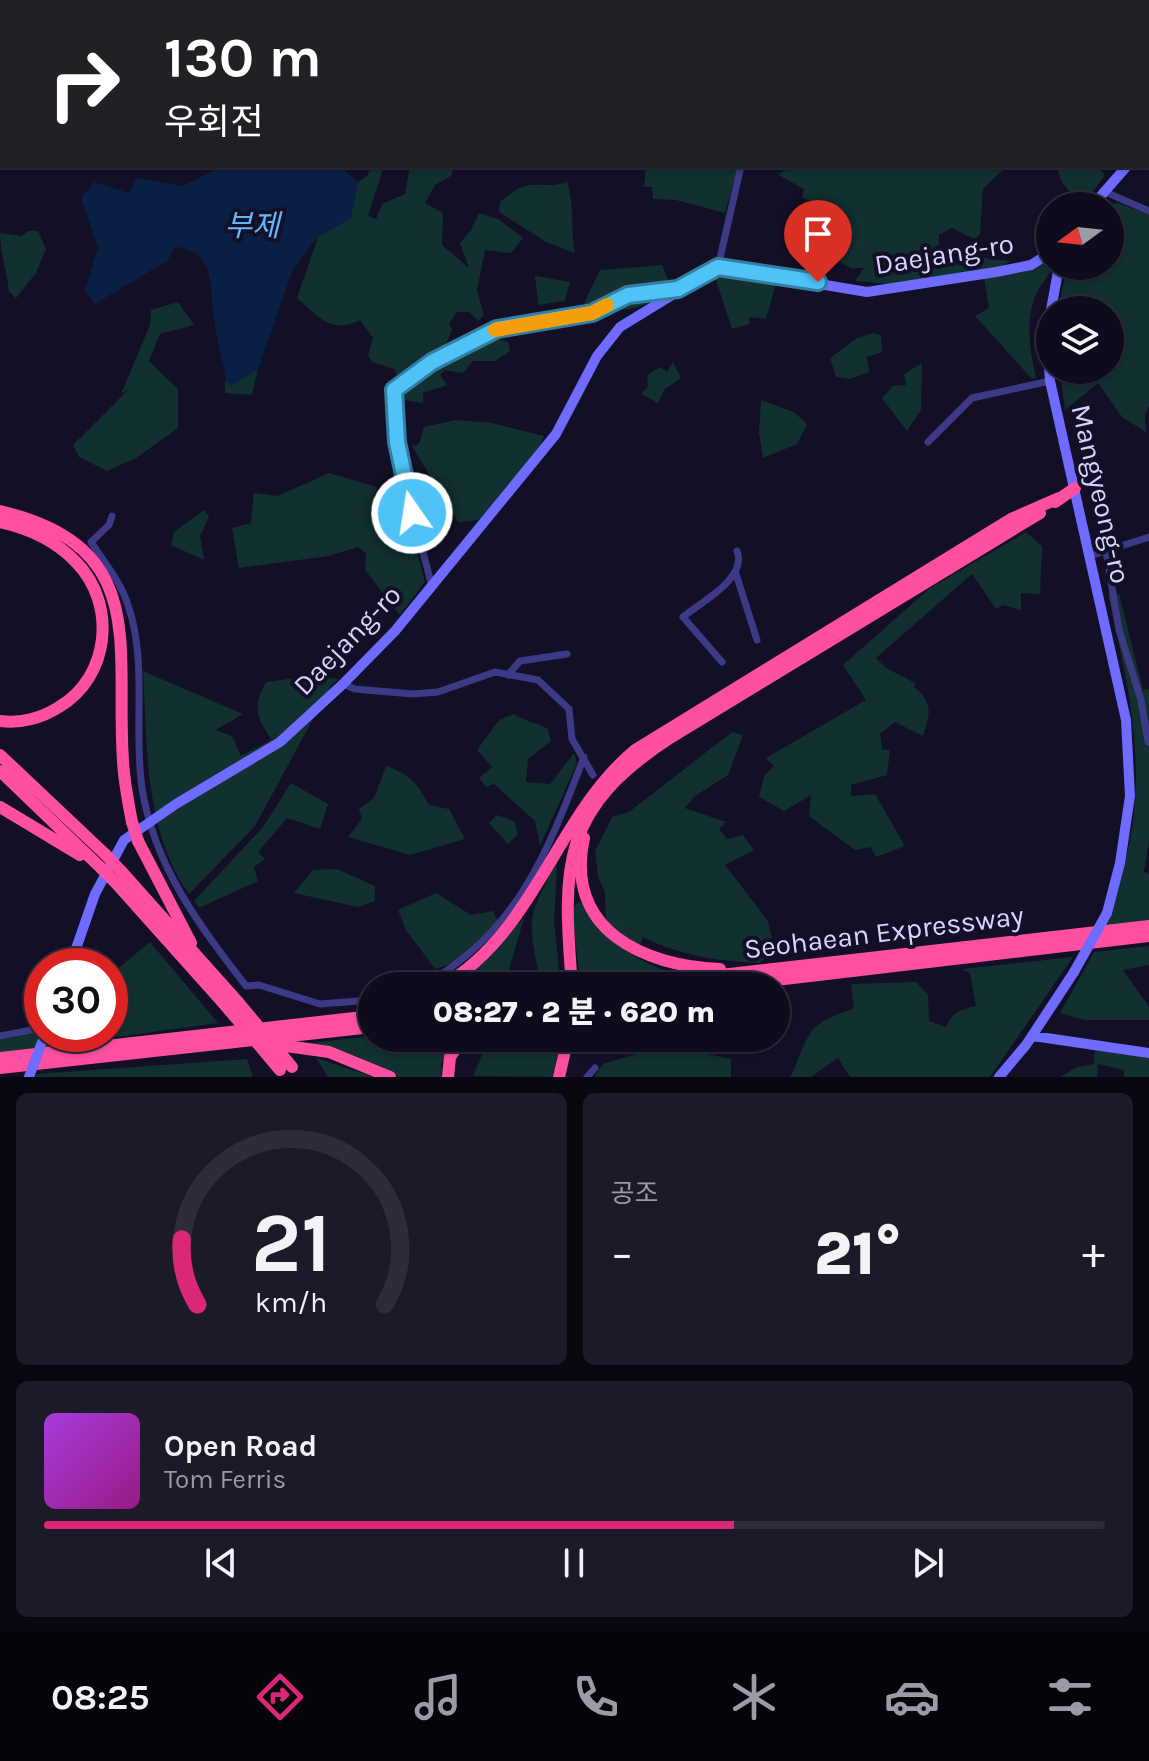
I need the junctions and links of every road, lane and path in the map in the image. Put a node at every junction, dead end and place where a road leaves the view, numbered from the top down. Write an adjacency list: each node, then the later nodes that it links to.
1 (741, 168): 6 (street)
2 (1125, 168): 3 (street)
3 (1103, 191): 4 (street)
4 (1149, 211)
5 (1036, 262): 6 (street, Daejang-ro)
6 (718, 267): 7 (street, Daejang-ro)
7 (678, 289): 21 (street, Daejang-ro); 21 (street)
8 (1036, 384): 10 (street)
9 (1051, 384): 11 (street, Mangyeong-ro)
10 (928, 442)
11 (1075, 488): 12 (highway); 19 (street, Mangyeong-ro)
12 (1059, 498): 33 (highway); 35 (highway)
13 (0, 511): 42 (highway, bridge)
14 (112, 516): 36 (street)
15 (0, 522): 27 (highway)
16 (1149, 537): 18 (street)
17 (737, 551): 20 (street)
18 (1106, 551): 19 (street); 28 (street)
19 (1090, 556): 55 (street, Mangyeong-ro, bridge)
20 (736, 574): 22 (street); 24 (street)
21 (432, 586): 26 (street, Daejang-ro)
22 (757, 640)
23 (567, 654): 25 (street)
24 (722, 662)
25 (508, 675): 26 (street); 30 (street)
26 (343, 684): 36 (street, Daejang-ro)
27 (0, 721)
28 (1148, 742)
29 (0, 755): 37 (highway)
30 (584, 757): 32 (street); 44 (street)
31 (0, 771): 37 (highway)
32 (593, 775)
33 (610, 786): 43 (highway); 47 (highway)
34 (0, 807): 37 (highway)
35 (584, 807): 45 (highway); 46 (highway)
36 (150, 822): 41 (street, Daejang-ro); 50 (street)
37 (103, 862): 38 (highway, bridge)
38 (118, 876): 42 (highway); 65 (highway, bridge)
39 (1149, 926): 43 (highway, Seohaean Expressway)
40 (1149, 936): 49 (highway, Seohaean Expressway)
41 (76, 948)
42 (193, 950): 65 (highway, bridge)
43 (766, 971): 48 (highway, Seohaean Expressway)
44 (446, 972)
45 (465, 972)
46 (568, 972)
47 (569, 972)
48 (757, 972)
49 (790, 978)
50 (358, 1001)
51 (358, 1016): 62 (highway)
52 (358, 1028): 56 (highway)
53 (24, 1031): 54 (street)
54 (0, 1036)
55 (1033, 1036): 61 (street); 72 (street, Mangyeong-ro)
56 (233, 1041): 63 (highway); 67 (highway)
57 (39, 1052): 66 (street, bridge)
58 (453, 1052): 68 (highway)
59 (565, 1052): 69 (highway)
60 (572, 1052): 70 (highway)
61 (1149, 1053)
62 (0, 1058)
63 (0, 1068)
64 (595, 1068): 71 (street)
65 (289, 1073)
66 (29, 1077)
67 (390, 1077)
68 (448, 1077)
69 (559, 1077)
70 (567, 1077)
71 (587, 1077)
72 (999, 1077)

